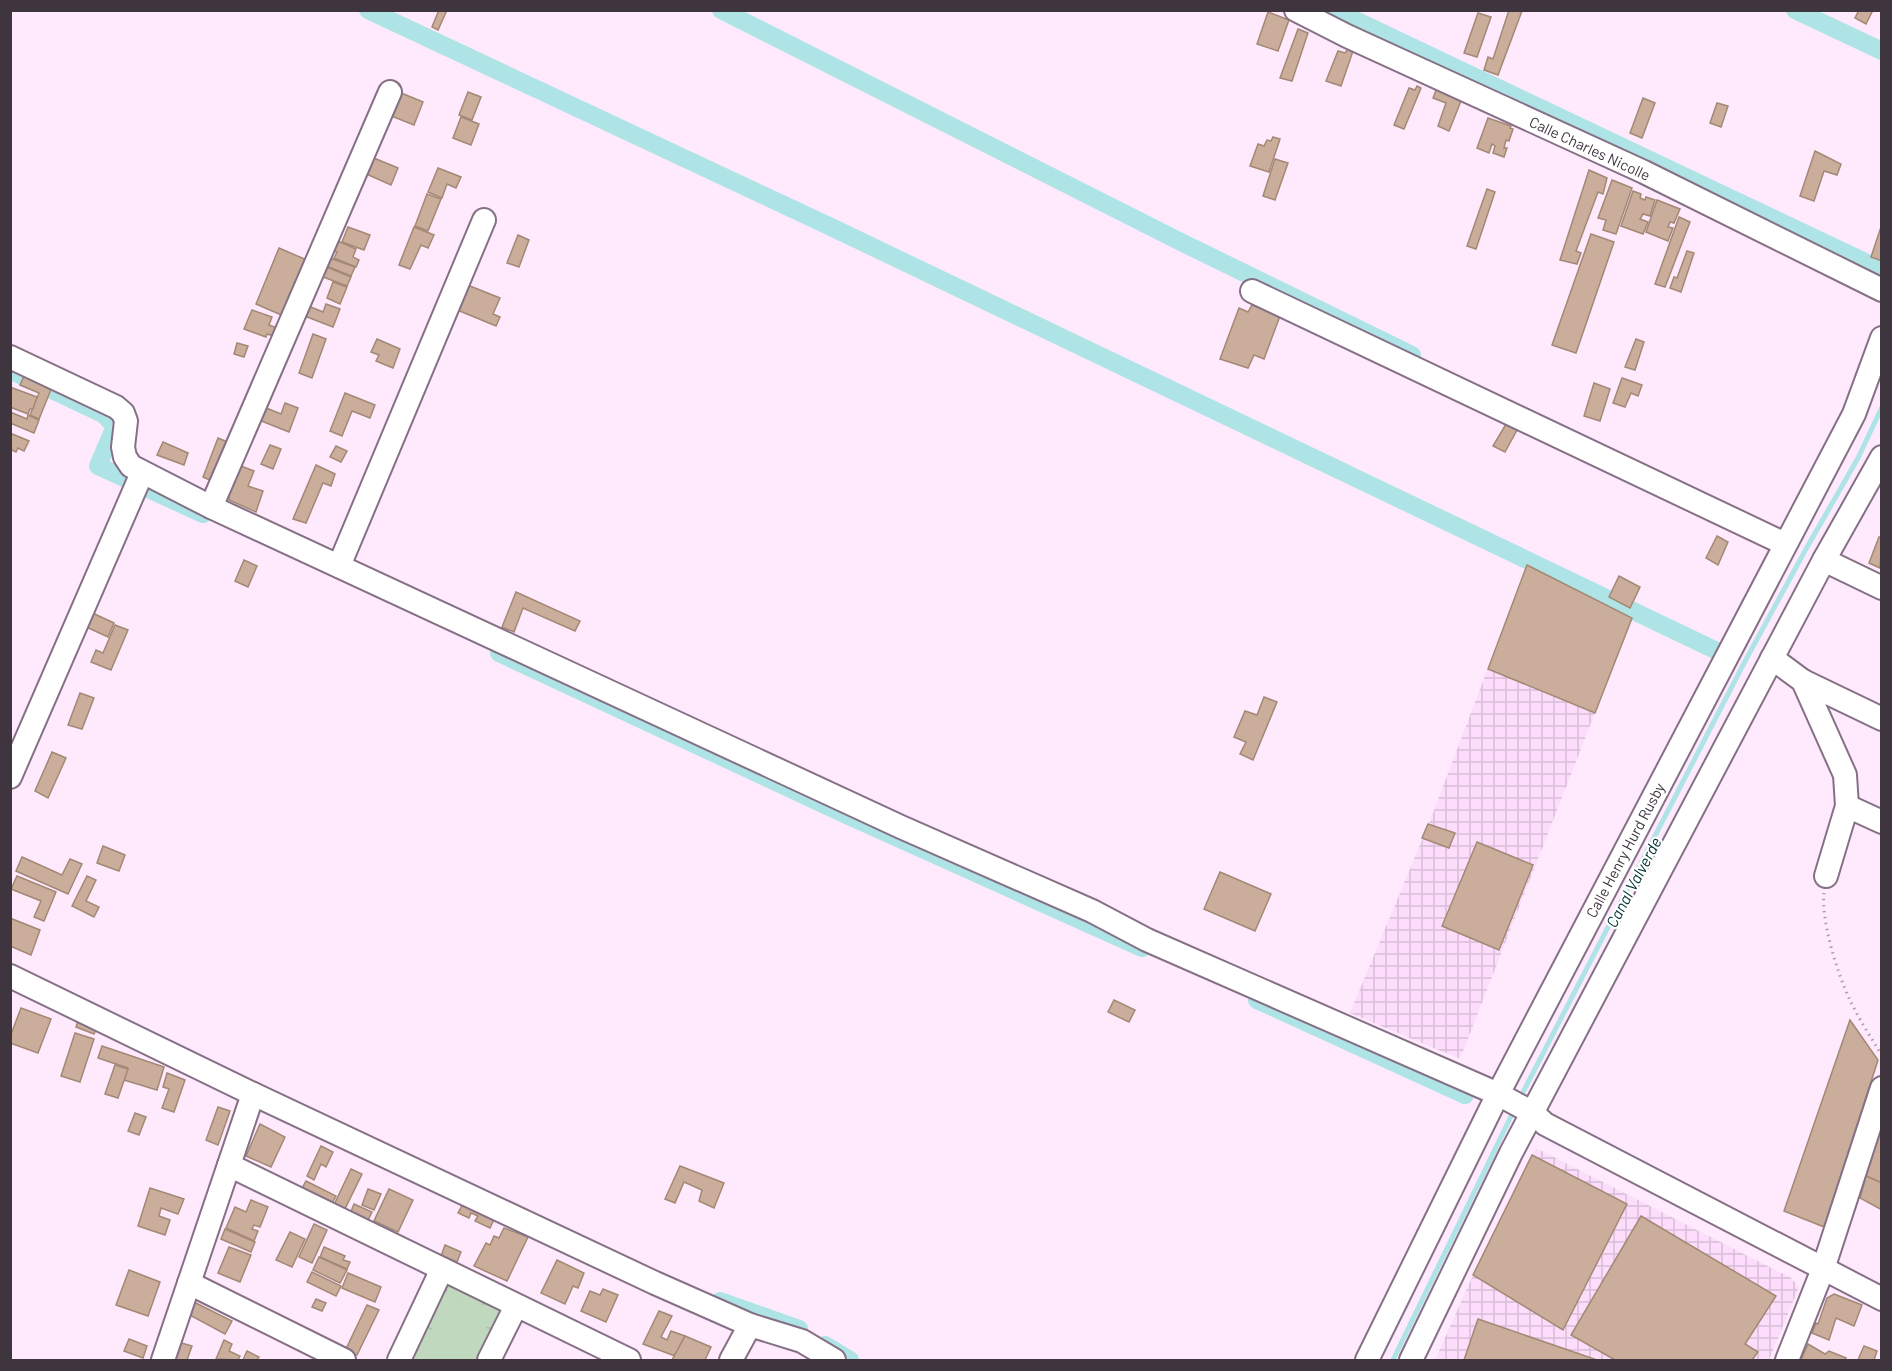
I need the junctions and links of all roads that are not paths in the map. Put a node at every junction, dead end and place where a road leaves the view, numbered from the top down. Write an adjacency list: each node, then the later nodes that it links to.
1 (1296, 10): 4 (street, Calle Charles Nicolle)
2 (390, 92): 10 (street)
3 (484, 220): 13 (street)
4 (1881, 290)
5 (1252, 291): 11 (street)
6 (1881, 338): 11 (street, Calle Henry Hurd Rusby)
7 (10, 357): 9 (street)
8 (1881, 457): 12 (street, Calle Henry Hurd Rusby)
9 (142, 473): 10 (street); 18 (street)
10 (211, 507): 13 (street)
11 (1785, 544): 25 (street, Calle Henry Hurd Rusby)
12 (1824, 560): 14 (street); 15 (street, Calle Henry Hurd Rusby)
13 (339, 566): 25 (street)
14 (1881, 588)
15 (1772, 658): 16 (street); 25 (street, Calle Henry Hurd Rusby)
16 (1803, 681): 17 (street); 19 (street)
17 (1881, 719)
18 (10, 777)
19 (1847, 806): 20 (street); 21 (street)
20 (1881, 822)
21 (1826, 876)
22 (10, 975): 24 (street)
23 (1881, 1088): 28 (street)
24 (253, 1094): 26 (street); 32 (street)
25 (1516, 1103): 28 (street); 40 (street, Calle Henry Hurd Rusby); 41 (street, Calle Henry Hurd Rusby)
26 (229, 1165): 27 (street); 29 (street)
27 (442, 1269): 31 (street); 35 (street)
28 (1823, 1269): 30 (street); 42 (street)
29 (189, 1283): 33 (street); 34 (street)
30 (1881, 1299)
31 (516, 1305): 36 (street); 37 (street)
32 (750, 1325): 38 (street); 39 (street)
33 (163, 1360)
34 (344, 1360)
35 (399, 1360)
36 (489, 1360)
37 (629, 1360)
38 (731, 1360)
39 (834, 1360)
40 (1367, 1360)
41 (1411, 1360)
42 (1787, 1360)

